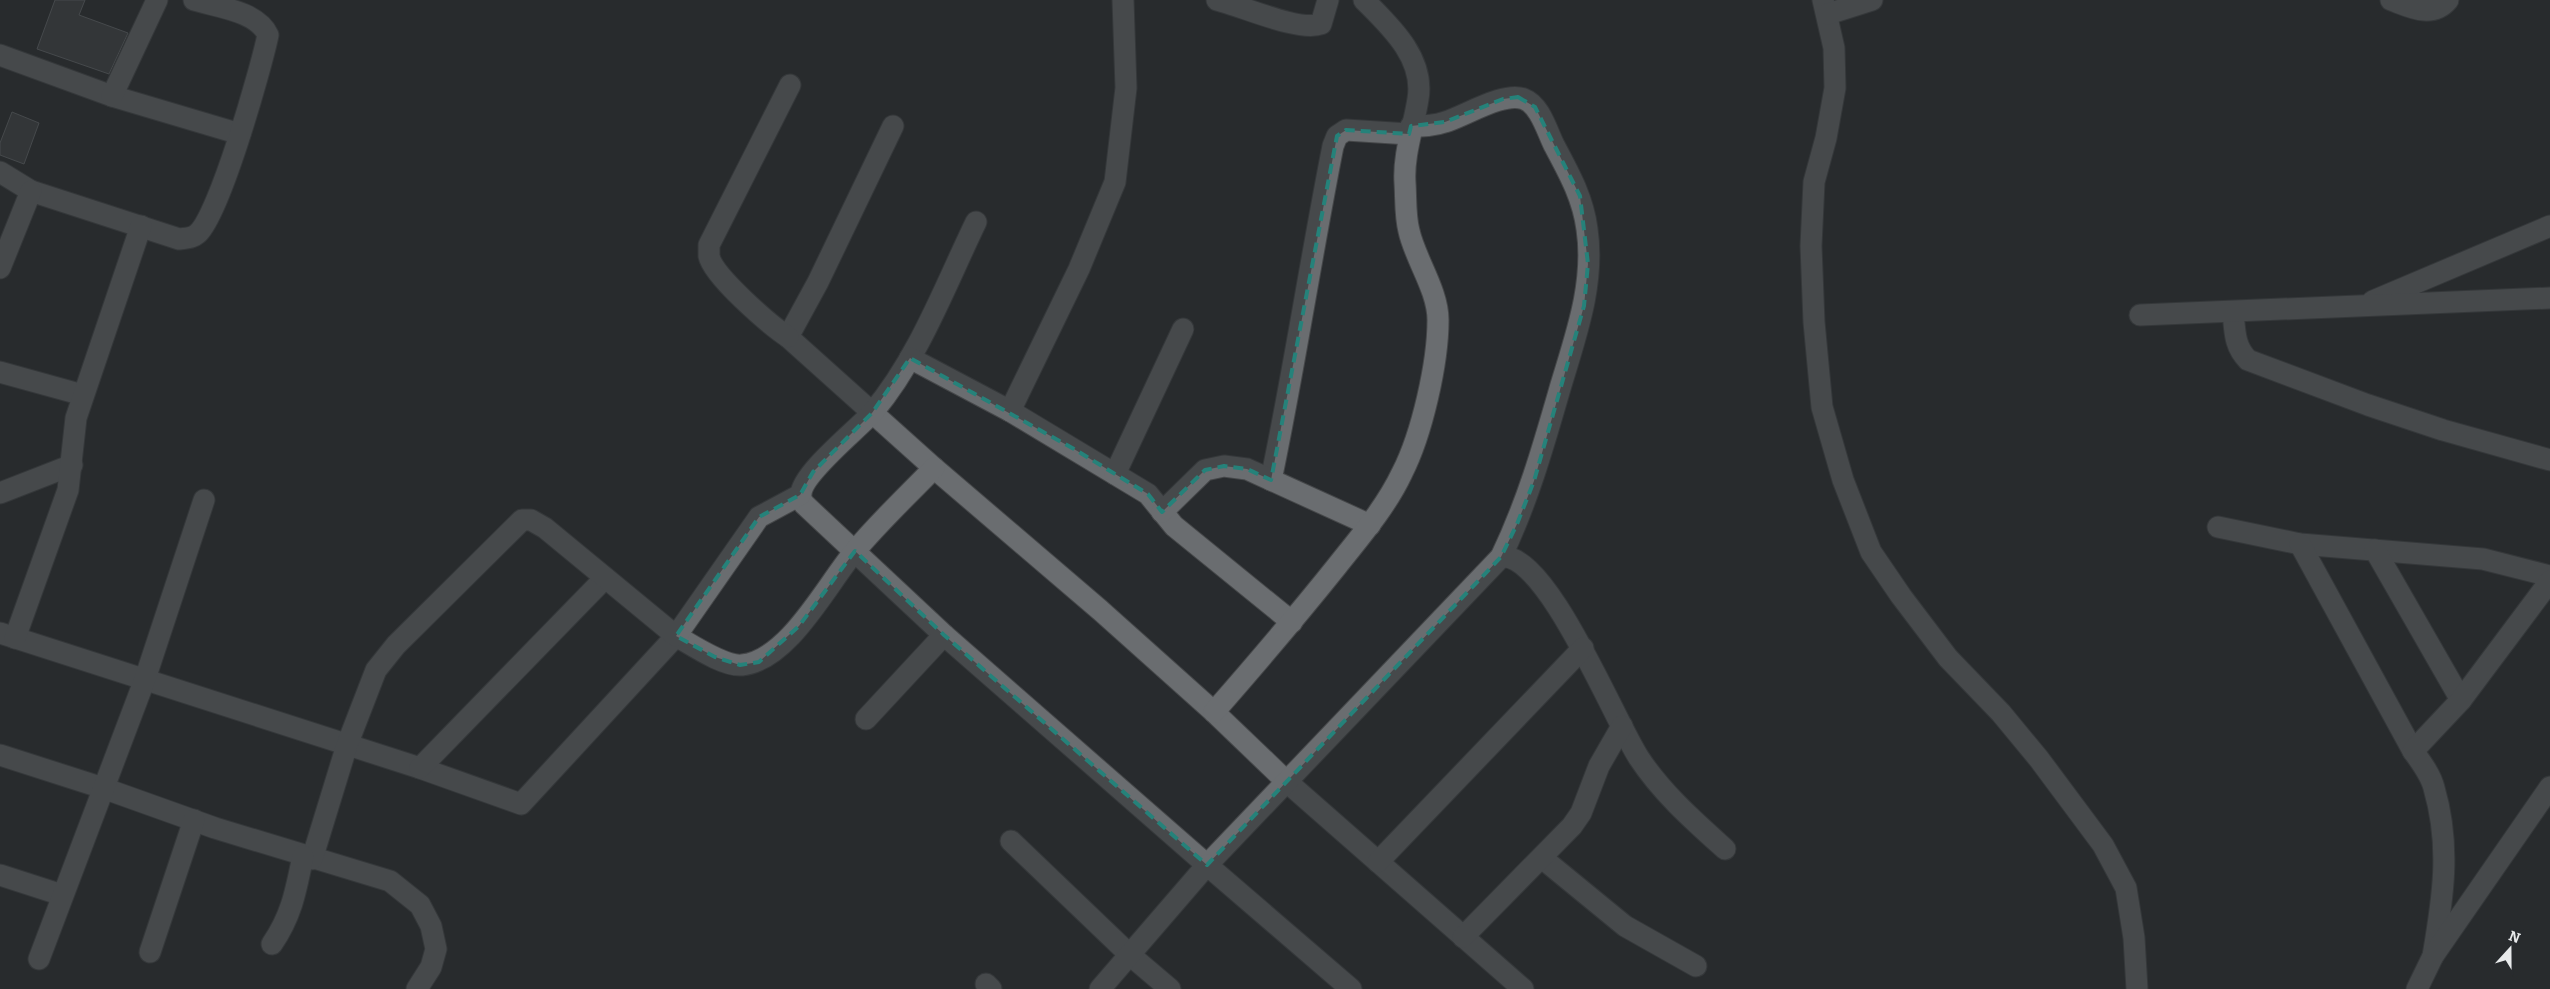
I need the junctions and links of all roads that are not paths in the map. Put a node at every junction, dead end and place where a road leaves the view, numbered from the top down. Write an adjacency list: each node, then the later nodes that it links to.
1 (157, 0): 13 (street)
2 (194, 0): 16 (street)
3 (1123, 0): 33 (street)
4 (1328, 0): 9 (street)
5 (1364, 0): 15 (street)
6 (1872, 0): 10 (street)
7 (2391, 0): 8 (street)
8 (2448, 0)
9 (1230, 2)
10 (1825, 7): 91 (street)
11 (0, 55): 13 (street)
12 (790, 85): 29 (street)
13 (112, 96): 16 (street)
14 (893, 126): 29 (street)
15 (1410, 130): 39 (street); 44 (street); 49 (street)
16 (240, 134): 20 (street)
17 (0, 172): 18 (street)
18 (30, 190): 20 (street); 22 (street)
19 (976, 222): 30 (street)
20 (141, 226): 32 (street)
21 (2550, 226): 25 (street)
22 (4, 244): 23 (street)
23 (0, 268)
24 (2550, 298): 25 (street)
25 (2359, 306): 26 (street)
26 (2233, 312): 27 (street); 35 (street)
27 (2140, 315)
28 (1183, 328): 38 (street)
29 (788, 337): 34 (street)
30 (910, 358): 33 (street); 34 (street)
31 (0, 372): 32 (street)
32 (84, 395): 36 (street)
33 (1010, 411): 38 (street)
34 (872, 413): 37 (street); 41 (street)
35 (2550, 460)
36 (72, 465): 40 (street); 55 (street)
37 (934, 468): 48 (street); 60 (street)
38 (1114, 474): 43 (street)
39 (1271, 480): 43 (street); 44 (street)
40 (0, 494)
41 (800, 495): 48 (street); 56 (street)
42 (204, 500): 58 (street)
43 (1162, 512): 53 (street)
44 (1370, 525): 53 (street)
45 (2218, 527): 46 (street)
46 (2300, 544): 47 (street); 64 (street)
47 (2375, 550): 50 (street); 59 (street)
48 (855, 551): 54 (street); 56 (street)
49 (1501, 557): 57 (street); 67 (street)
50 (2550, 576)
51 (605, 578): 56 (street); 63 (street); 66 (street)
52 (2550, 581): 59 (street)
53 (1292, 622): 60 (street)
54 (944, 635): 61 (street); 76 (street)
55 (7, 636): 58 (street)
56 (676, 636): 66 (street)
57 (1583, 648): 62 (street); 75 (street)
58 (145, 679): 63 (street); 69 (street)
59 (2461, 700): 64 (street)
60 (1214, 712): 67 (street)
61 (866, 719)
62 (1622, 726): 72 (street); 74 (street)
63 (346, 745): 66 (street); 73 (street)
64 (2413, 752): 83 (street)
65 (0, 755): 69 (street)
66 (420, 768)
67 (1286, 781): 75 (street); 76 (street)
68 (2550, 787): 83 (street)
69 (103, 788): 70 (street); 78 (street)
70 (194, 820): 73 (street); 81 (street)
71 (1011, 841): 82 (street)
72 (1725, 849)
73 (307, 857): 80 (street); 86 (street)
74 (1542, 858): 79 (street); 85 (street)
75 (1378, 862): 79 (street)
76 (1207, 865): 82 (street); 89 (street)
77 (0, 875): 78 (street)
78 (62, 895): 84 (street)
79 (1463, 937): 90 (street)
80 (272, 944)
81 (150, 952)
82 (1130, 955): 87 (street); 88 (street)
83 (2433, 956): 92 (street)
84 (39, 959)
85 (1696, 966)
86 (417, 989)
87 (1100, 989)
88 (1170, 989)
89 (1351, 989)
90 (1523, 989)
91 (2137, 989)
92 (2417, 989)

